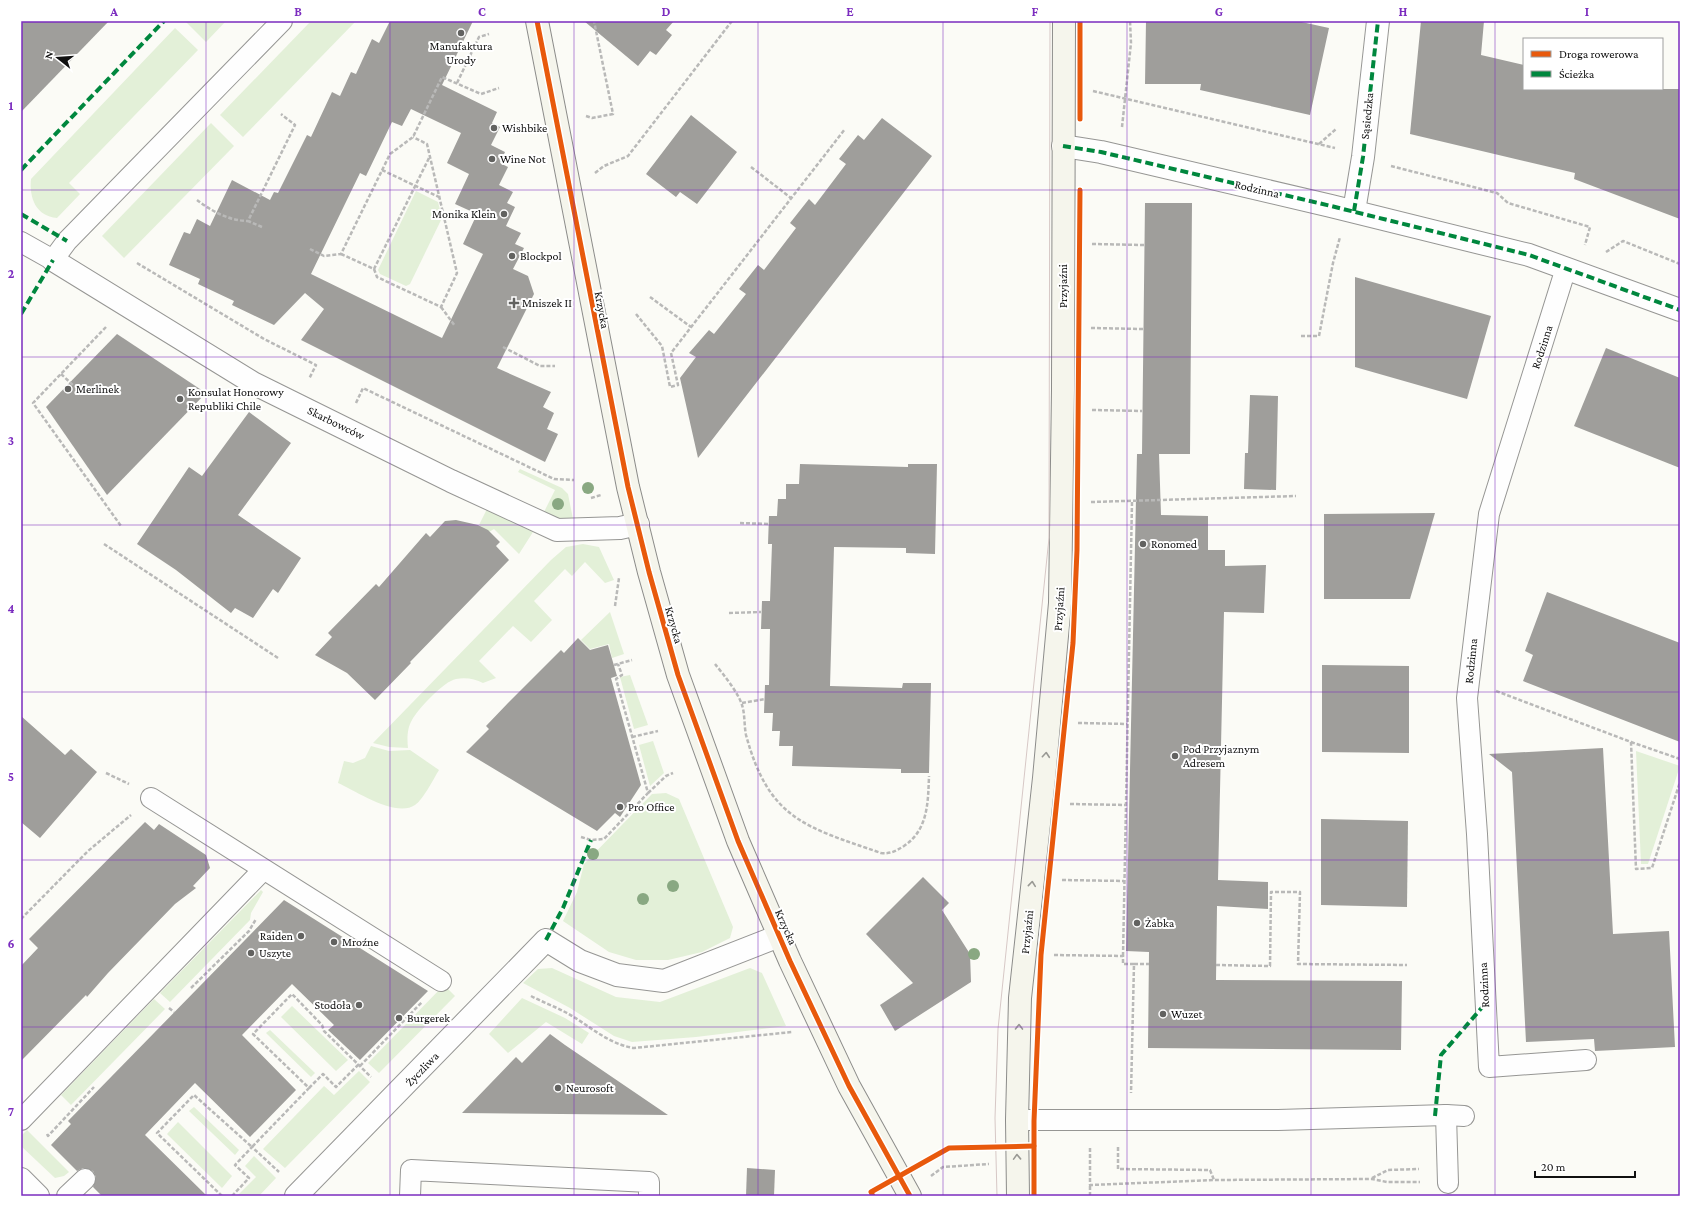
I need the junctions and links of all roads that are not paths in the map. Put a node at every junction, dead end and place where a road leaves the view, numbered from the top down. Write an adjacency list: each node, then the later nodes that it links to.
1 (282, 21): 8 (lane)
2 (537, 21): 11 (street, Krzycka)
3 (1064, 21): 5 (street, Przyjaźni)
4 (1378, 21): 6 (street, Sąsiedzka)
5 (1063, 146): 6 (street, Rodzinna); 18 (street, Przyjaźni, one-way to 5)
6 (1354, 211): 9 (street, Rodzinna)
7 (21, 242): 8 (lane)
8 (53, 260): 11 (street, Skarbowców)
9 (1566, 268): 10 (street, Rodzinna); 16 (lane, Rodzinna)
10 (1680, 310)
11 (638, 524): 14 (street, Krzycka)
12 (151, 798): 13 (lane)
13 (263, 870): 15 (lane); 17 (lane)
14 (780, 936): 24 (street, Życzliwa); 27 (street, Krzycka)
15 (441, 981)
16 (1586, 1060)
17 (21, 1120)
18 (1017, 1120): 21 (lane); 28 (street, Przyjaźni, one-way to 18)
19 (85, 1179): 23 (lane)
20 (21, 1180): 22 (street)
21 (1448, 1183)
22 (38, 1196)
23 (67, 1196)
24 (296, 1196)
25 (410, 1196): 26 (lane)
26 (649, 1196)
27 (910, 1196)
28 (1018, 1196)

